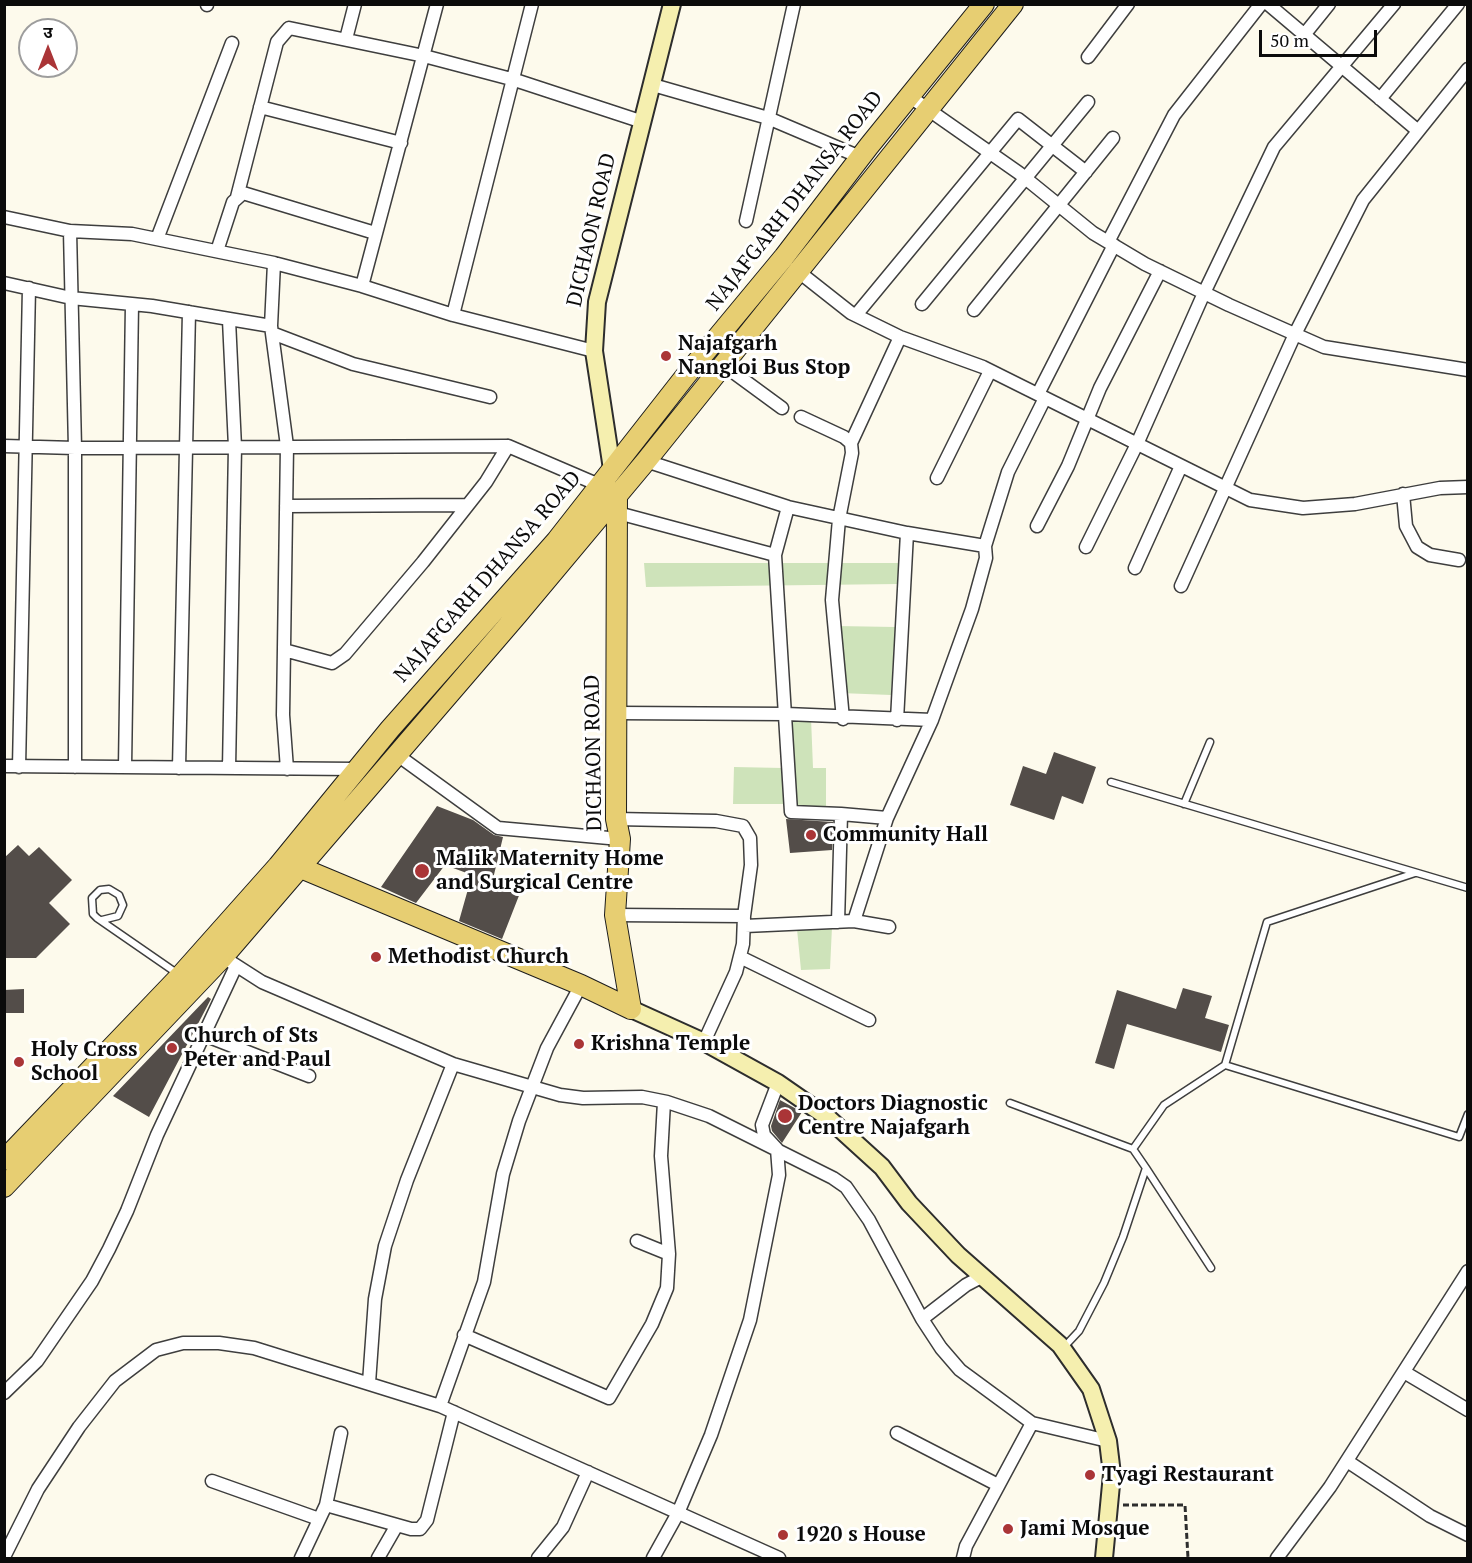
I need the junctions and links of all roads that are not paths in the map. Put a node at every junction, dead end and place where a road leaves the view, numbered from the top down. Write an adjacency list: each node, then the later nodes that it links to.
1 (355, 4): 15 (street)
2 (437, 4): 17 (street)
3 (532, 4): 21 (street)
4 (672, 4): 22 (main road, DICHAON ROAD)
5 (794, 4): 28 (street)
6 (984, 4): 23 (main road, NAJAFGARH DHANSA ROAD)
7 (1013, 4): 27 (main road)
8 (1128, 4): 18 (street)
9 (1261, 4): 45 (street)
10 (1268, 4): 14 (street)
11 (1329, 4): 14 (street)
12 (1394, 4): 19 (street)
13 (1458, 4): 24 (street)
14 (1304, 35): 19 (street)
15 (346, 39): 17 (street); 26 (street)
16 (232, 43): 44 (street)
17 (424, 56): 21 (street); 32 (street)
18 (1088, 57)
19 (1342, 67): 24 (street); 53 (street)
20 (1467, 69): 30 (street)
21 (515, 80): 29 (street); 59 (street)
22 (653, 85): 28 (street); 29 (main road, DICHAON ROAD)
23 (909, 96): 27 (street); 35 (main road, NAJAFGARH DHANSA ROAD)
24 (1380, 99): 30 (street)
25 (1088, 102): 33 (street)
26 (260, 107): 32 (street); 38 (street)
27 (927, 110): 34 (street); 49 (main road)
28 (768, 118): 35 (street); 41 (street)
29 (643, 122): 65 (main road, DICHAON ROAD)
30 (1417, 130): 63 (street)
31 (1113, 138): 36 (street)
32 (401, 143): 43 (street)
33 (1052, 144): 34 (street); 36 (street); 37 (street)
34 (989, 153): 37 (street); 60 (street)
35 (860, 158): 86 (main road, NAJAFGARH DHANSA ROAD)
36 (1086, 172): 39 (street)
37 (1025, 178): 39 (street); 56 (street)
38 (237, 196): 43 (street); 46 (street)
39 (1058, 205): 45 (street); 57 (street)
40 (4, 217): 42 (street)
41 (746, 221)
42 (70, 231): 44 (street); 54 (street)
43 (375, 233): 51 (street)
44 (157, 238): 46 (street)
45 (1111, 244): 48 (street); 69 (street)
46 (217, 251): 47 (street)
47 (274, 263): 51 (street); 62 (street)
48 (1160, 271): 53 (street); 73 (street)
49 (799, 272): 60 (street); 66 (main road)
50 (4, 283): 52 (street)
51 (362, 286): 59 (street)
52 (29, 288): 54 (street); 79 (street)
53 (1204, 293): 63 (street); 75 (street)
54 (71, 298): 55 (street); 83 (street)
55 (132, 304): 58 (street); 80 (street)
56 (922, 304)
57 (974, 310)
58 (189, 312): 61 (street); 81 (street)
59 (453, 315): 65 (street)
60 (856, 315): 64 (street)
61 (229, 320): 62 (street); 82 (street)
62 (272, 330): 70 (street); 77 (street)
63 (1294, 334): 67 (street); 89 (street)
64 (900, 337): 68 (street); 74 (street)
65 (594, 351): 86 (main road, DICHAON ROAD)
66 (722, 364): 71 (street); 84 (main road)
67 (1467, 370)
68 (990, 371): 69 (street); 87 (street)
69 (1042, 396): 73 (street); 99 (street)
70 (490, 397)
71 (782, 408)
72 (801, 417): 74 (street)
73 (1088, 419): 75 (street); 97 (street)
74 (851, 443): 96 (street)
75 (1137, 444): 85 (street); 100 (street)
76 (4, 446): 79 (street)
77 (286, 446): 78 (street); 82 (street); 94 (street)
78 (508, 446): 88 (street); 93 (street)
79 (27, 447): 83 (street); 114 (street)
80 (131, 447): 81 (street); 83 (street); 116 (street)
81 (186, 447): 82 (street); 117 (street)
82 (235, 447): 118 (street)
83 (75, 448): 115 (street)
84 (646, 461): 92 (main road); 95 (street)
85 (1181, 466): 89 (street); 103 (street)
86 (612, 469): 88 (main road, NAJAFGARH DHANSA ROAD); 92 (main road, DICHAON ROAD)
87 (937, 478)
88 (599, 485): 120 (main road, NAJAFGARH DHANSA ROAD)
89 (1224, 487): 91 (street); 104 (street)
90 (1467, 487): 91 (street)
91 (1403, 494): 102 (street)
92 (618, 504): 101 (street); 106 (main road, DICHAON ROAD); 112 (main road)
93 (465, 505): 94 (street); 105 (street)
94 (286, 506): 105 (street)
95 (788, 507): 96 (street); 101 (street)
96 (839, 519): 98 (street); 108 (street)
97 (1037, 526)
98 (907, 533): 99 (street); 109 (street)
99 (985, 546): 110 (street)
100 (1086, 546)
101 (775, 555): 107 (street)
102 (1459, 560)
103 (1135, 568)
104 (1181, 586)
105 (284, 650): 119 (street)
106 (617, 713): 107 (street); 125 (main road, DICHAON ROAD)
107 (786, 714): 108 (street); 123 (street)
108 (843, 719): 109 (street)
109 (897, 720): 110 (street)
110 (932, 720): 124 (street)
111 (1210, 742): 122 (lane)
112 (396, 754): 126 (street); 127 (main road)
113 (4, 766): 114 (street)
114 (19, 767): 115 (street)
115 (75, 767): 116 (street)
116 (125, 767): 117 (street)
117 (179, 768): 118 (street)
118 (229, 768): 119 (street)
119 (287, 769): 120 (street)
120 (356, 769): 127 (main road, NAJAFGARH DHANSA ROAD)
121 (1111, 782): 122 (lane)
122 (1184, 804): 128 (lane)
123 (841, 814): 124 (street); 134 (street)
124 (887, 818): 133 (street)
125 (616, 819): 126 (main road, DICHAON ROAD); 132 (street)
126 (620, 839): 130 (main road, DICHAON ROAD)
127 (292, 864): 137 (main road); 138 (main road, NAJAFGARH DHANSA ROAD); 139 (main road)
128 (1415, 873): 129 (lane); 145 (lane)
129 (1467, 888)
130 (615, 915): 132 (street); 140 (main road, DICHAON ROAD)
131 (102, 920): 131 (lane); 138 (lane)
132 (745, 921): 134 (street); 136 (street)
133 (854, 921): 134 (street); 135 (street)
134 (838, 922)
135 (889, 927)
136 (740, 957): 141 (street); 143 (street)
137 (230, 961): 142 (street); 144 (street); 156 (main road)
138 (180, 975): 154 (main road, NAJAFGARH DHANSA ROAD)
139 (581, 985): 140 (main road); 148 (street)
140 (631, 1009): 143 (main road)
141 (870, 1020)
142 (204, 1035): 146 (street); 167 (street)
143 (704, 1042): 147 (main road)
144 (453, 1064): 148 (street); 166 (street)
145 (1225, 1065): 151 (lane); 153 (lane)
146 (309, 1076)
147 (778, 1083): 152 (street); 160 (main road)
148 (531, 1088): 149 (street); 163 (street)
149 (664, 1102): 152 (street); 158 (street)
150 (1010, 1103): 153 (lane)
151 (1467, 1114)
152 (777, 1149): 162 (street); 180 (street)
153 (1133, 1149): 155 (lane)
154 (4, 1160)
155 (1146, 1168): 159 (lane); 164 (lane)
156 (4, 1187)
157 (637, 1241): 158 (street)
158 (669, 1254): 163 (street)
159 (1211, 1268)
160 (983, 1276): 162 (street); 164 (main road)
161 (1466, 1277): 165 (street)
162 (922, 1319): 171 (street)
163 (464, 1335): 168 (street)
164 (1062, 1349): 174 (main road)
165 (1404, 1372): 169 (street); 175 (street)
166 (369, 1383): 168 (street); 184 (street)
167 (4, 1393)
168 (440, 1406): 170 (street)
169 (1467, 1410)
170 (454, 1412): 176 (street); 182 (street)
171 (1032, 1423): 174 (street); 178 (street)
172 (341, 1432): 179 (street)
173 (897, 1433): 178 (street)
174 (1108, 1441): 191 (main road)
175 (1347, 1461): 183 (street); 192 (street)
176 (588, 1472): 180 (street); 187 (street)
177 (212, 1481): 181 (street)
178 (998, 1485): 190 (street)
179 (326, 1505): 181 (street); 182 (street)
180 (678, 1513): 188 (street); 189 (street)
181 (319, 1519): 185 (street)
182 (397, 1525): 186 (street)
183 (1467, 1535)
184 (4, 1557)
185 (301, 1558)
186 (378, 1558)
187 (538, 1558)
188 (653, 1558)
189 (779, 1558)
190 (963, 1558)
191 (1104, 1558)
192 (1277, 1558)

